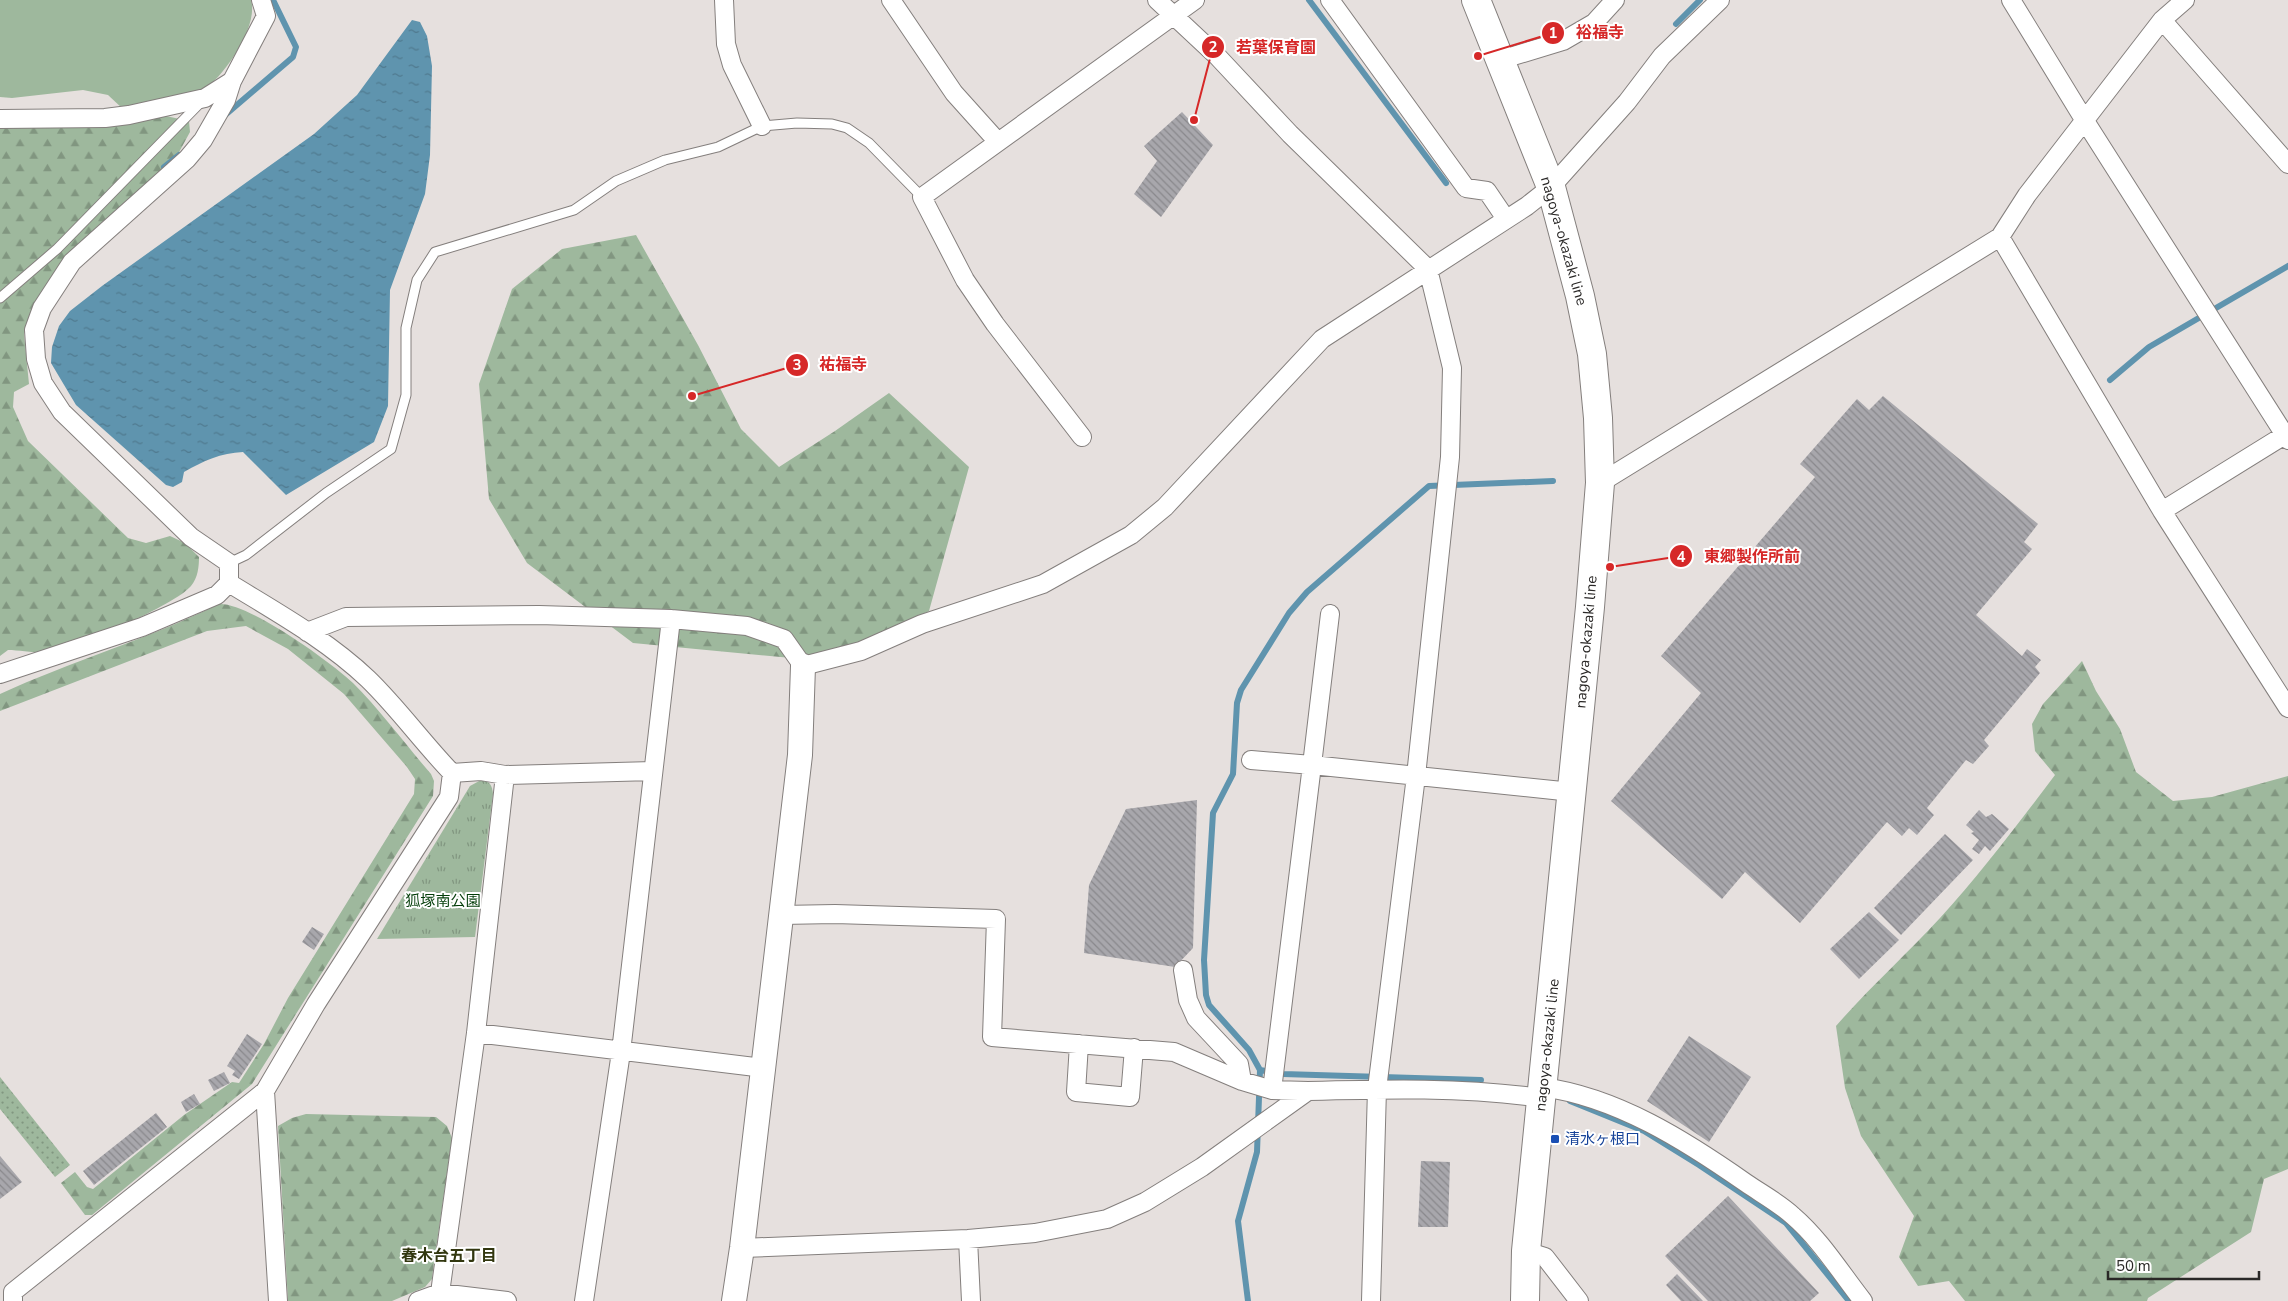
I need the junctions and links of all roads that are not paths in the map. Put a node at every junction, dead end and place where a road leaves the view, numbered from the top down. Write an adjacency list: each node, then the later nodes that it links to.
1 (261, 0): 15 (street)
2 (724, 0): 19 (street)
3 (891, 0): 20 (street)
4 (1157, 0): 12 (street)
5 (1195, 0): 12 (street)
6 (1330, 0): 24 (street)
7 (1476, 0): 14 (main road, nagoya-okazaki line)
8 (1615, 0): 14 (street)
9 (1720, 0): 22 (street)
10 (2011, 0): 18 (street)
11 (2185, 0): 13 (street)
12 (1173, 16): 20 (street); 26 (street)
13 (2162, 20): 18 (street); 21 (street)
14 (1500, 60): 22 (main road, nagoya-okazaki line)
15 (232, 81): 16 (street); 32 (street)
16 (205, 98): 17 (street); 27 (lane)
17 (0, 118)
18 (2085, 121): 25 (street); 28 (street)
19 (762, 126): 23 (lane); 32 (lane)
20 (998, 142): 23 (street)
21 (2288, 164)
22 (1550, 187): 24 (street); 30 (main road, nagoya-okazaki line)
23 (922, 197): 29 (street)
24 (1506, 219): 26 (street)
25 (2000, 237): 30 (street); 31 (street)
26 (1428, 269): 37 (street); 45 (street)
27 (0, 298)
28 (2287, 436): 31 (street)
29 (1082, 437)
30 (1600, 483): 46 (main road, nagoya-okazaki line)
31 (2162, 511): 39 (street)
32 (229, 563): 33 (street)
33 (229, 583): 36 (street); 38 (street)
34 (1330, 614): 41 (street)
35 (671, 619): 36 (street); 37 (street); 42 (street)
36 (307, 632): 43 (street)
37 (803, 666): 47 (street)
38 (0, 674)
39 (2288, 708)
40 (1251, 760): 41 (street)
41 (1312, 765): 45 (street); 56 (street)
42 (653, 771): 44 (street); 52 (street)
43 (452, 773): 44 (street); 57 (street)
44 (505, 775): 49 (street)
45 (1416, 776): 46 (street); 55 (street)
46 (1572, 792): 59 (main road, nagoya-okazaki line)
47 (781, 915): 50 (street); 53 (street)
48 (1183, 970): 54 (street)
49 (476, 1033): 52 (street); 63 (street)
50 (1079, 1044): 51 (street); 51 (street)
51 (1134, 1048): 54 (street)
52 (621, 1052): 53 (street); 68 (street)
53 (764, 1068): 61 (street)
54 (1242, 1081): 56 (street)
55 (1377, 1089): 58 (street); 59 (street); 71 (street)
56 (1272, 1090): 58 (street)
57 (265, 1091): 64 (street); 65 (street)
58 (1308, 1091): 60 (street)
59 (1542, 1092): 62 (main road, nagoya-okazaki line); 74 (street)
60 (968, 1239): 61 (street); 70 (street)
61 (742, 1248): 69 (street)
62 (1526, 1251): 72 (main road, nagoya-okazaki line); 73 (street)
63 (440, 1292): 66 (street); 67 (street)
64 (13, 1301)
65 (278, 1301)
66 (418, 1301)
67 (507, 1301)
68 (584, 1301)
69 (734, 1301)
70 (971, 1301)
71 (1371, 1301)
72 (1525, 1301)
73 (1579, 1301)
74 (1863, 1301)

